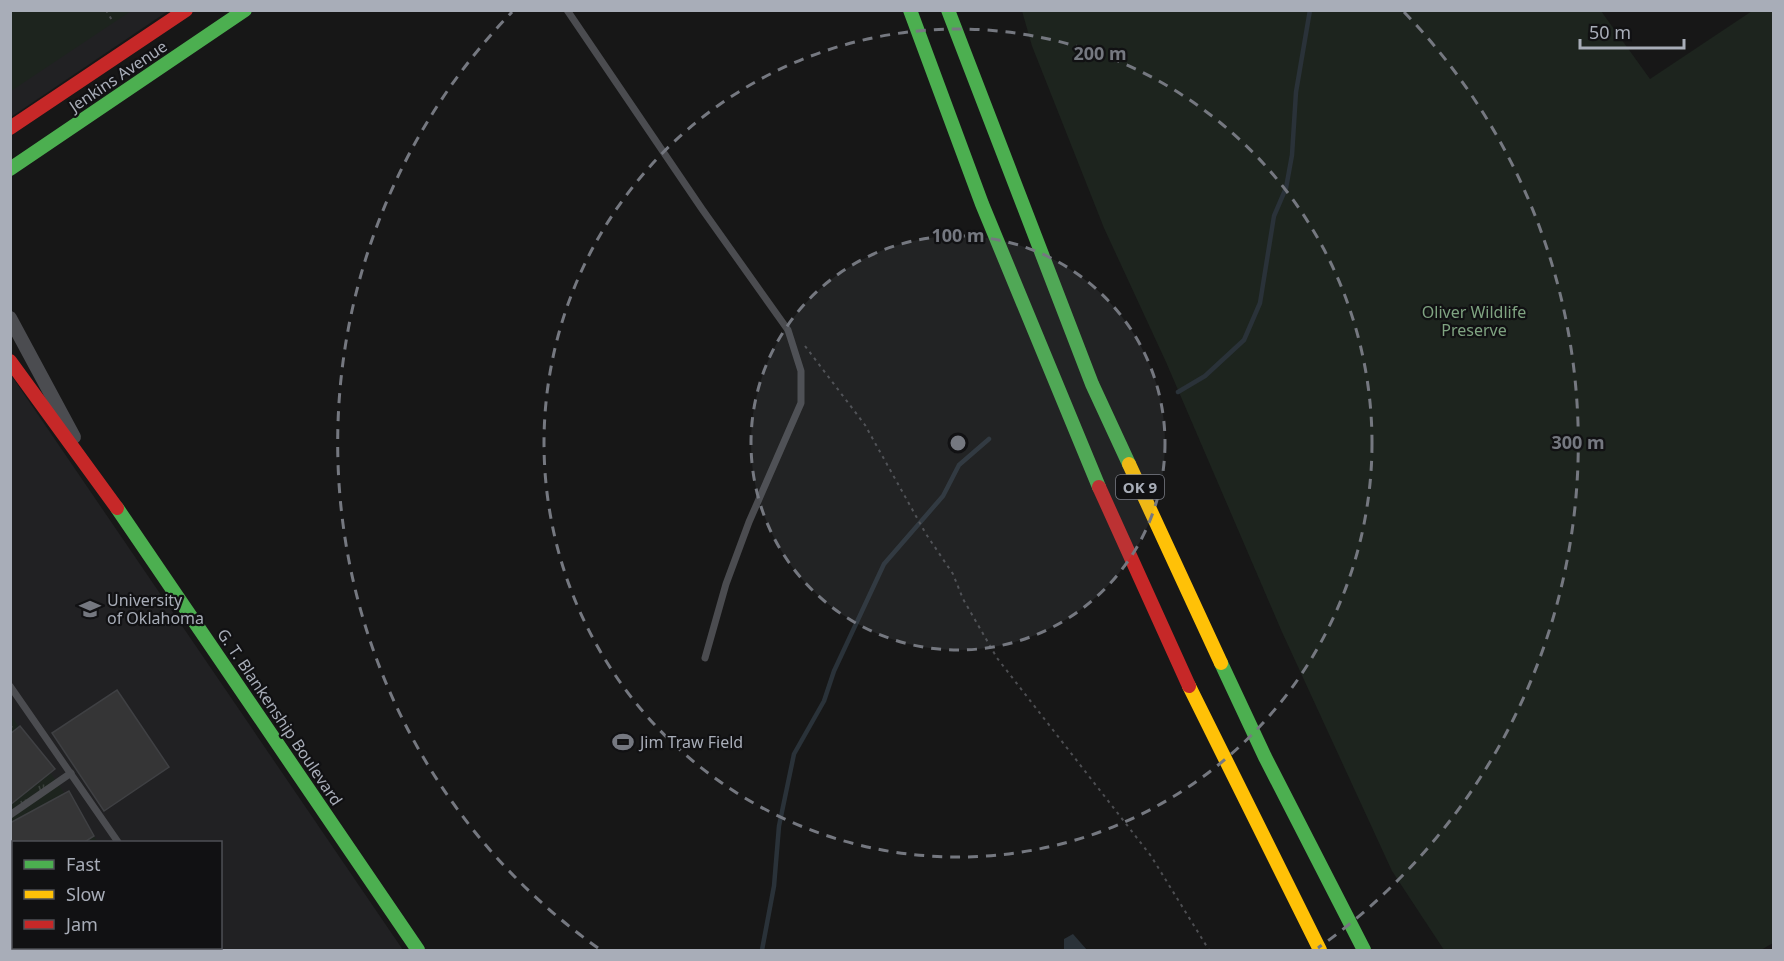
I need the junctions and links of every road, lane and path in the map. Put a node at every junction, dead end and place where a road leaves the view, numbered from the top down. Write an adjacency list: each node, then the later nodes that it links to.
1 (106, 10): 7 (path)
2 (186, 10): 8 (main road, Jenkins Avenue)
3 (245, 10): 9 (main road, Jenkins Avenue)
4 (567, 10): 11 (lane)
5 (910, 10): 21 (main road, OK 9)
6 (948, 10): 22 (main road, OK 9)
7 (113, 22)
8 (10, 128)
9 (10, 169)
10 (10, 318): 13 (street, G. T. Blankenship Boulevard)
11 (788, 330): 14 (lane); 20 (path)
12 (10, 361): 13 (main road, G. T. Blankenship Boulevard)
13 (94, 474): 19 (main road, G. T. Blankenship Boulevard)
14 (705, 658)
15 (10, 686): 16 (lane)
16 (71, 773): 17 (lane); 18 (lane)
17 (10, 814)
18 (117, 841)
19 (418, 951)
20 (1209, 951)
21 (1320, 951)
22 (1364, 951)

